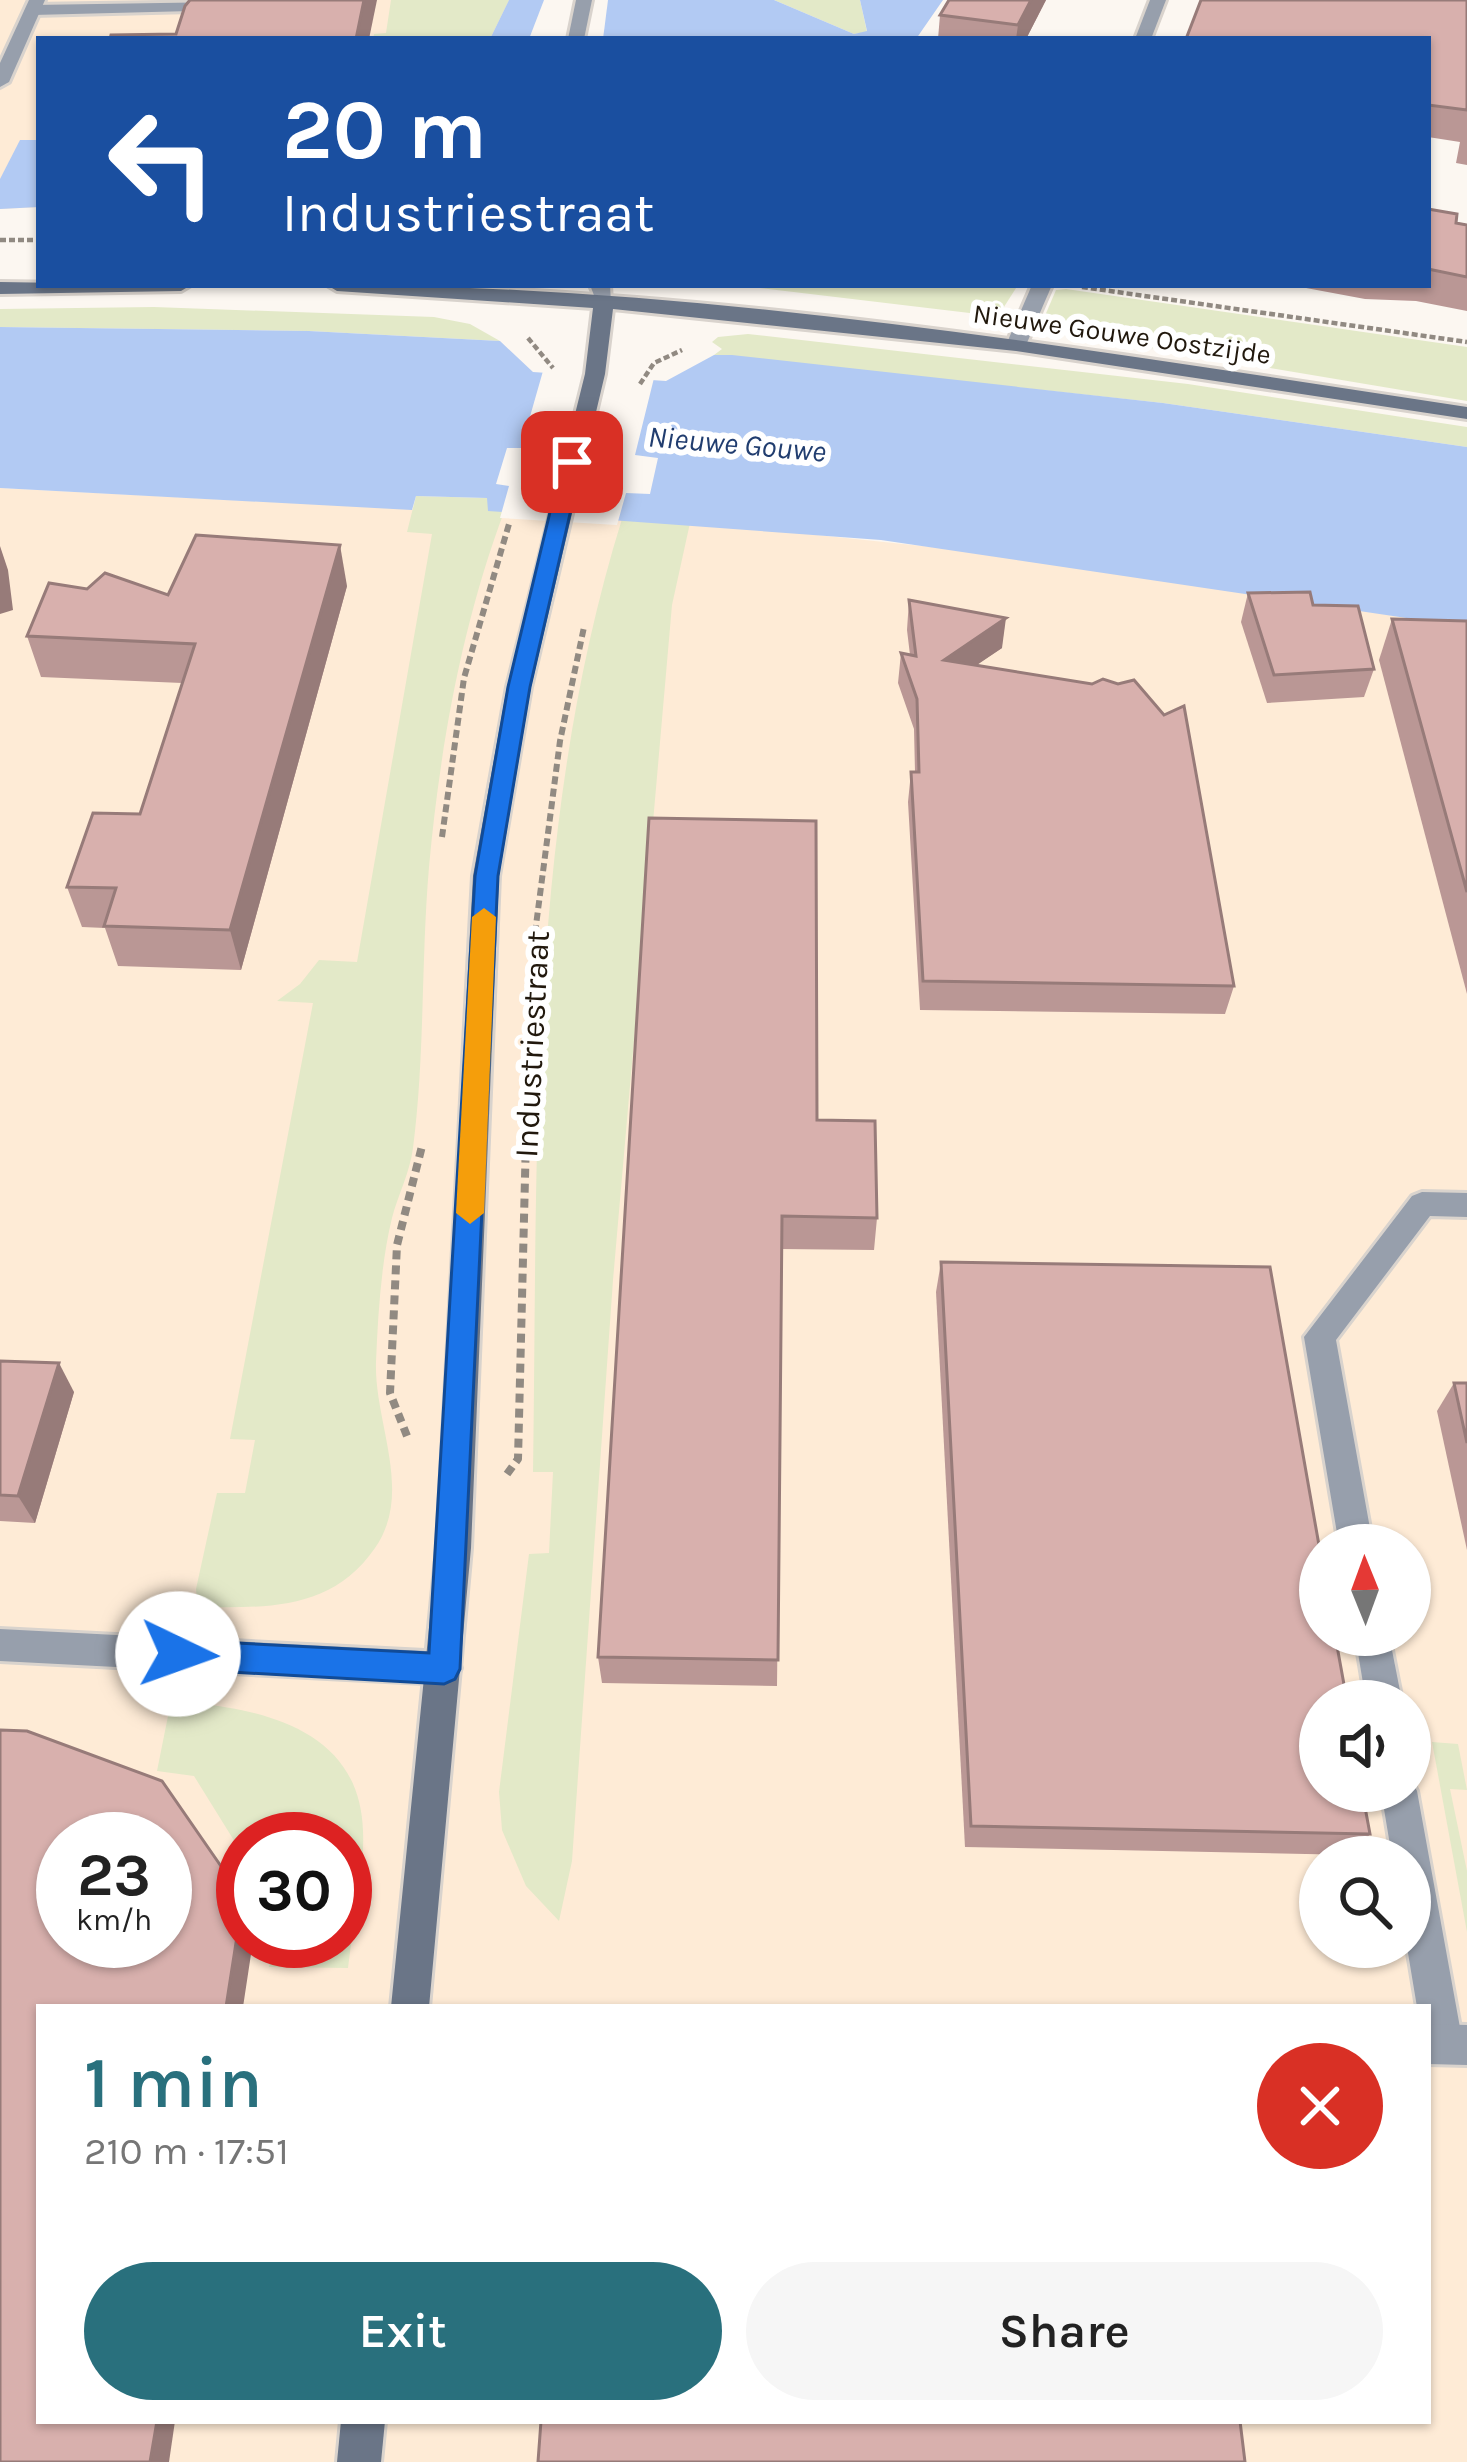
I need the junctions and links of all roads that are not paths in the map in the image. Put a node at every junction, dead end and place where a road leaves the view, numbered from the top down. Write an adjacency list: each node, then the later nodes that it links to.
1 (584, 0): 5 (street)
2 (1158, 0): 6 (street)
3 (35, 5): 4 (street); 7 (street)
4 (243, 7)
5 (577, 36)
6 (1144, 36)
7 (0, 82)
8 (36, 287): 9 (main road)
9 (0, 288)
10 (451, 288): 12 (main road, Nieuwe Gouwe Oostzijde)
11 (1041, 288): 13 (street)
12 (602, 292): 13 (main road, Nieuwe Gouwe Oostzijde); 18 (main road, Industriestraat)
13 (1016, 345): 14 (main road, Nieuwe Gouwe Oostzijde)
14 (1467, 413)
15 (1467, 1205): 16 (street)
16 (1352, 1524)
17 (0, 1645): 18 (street)
18 (444, 1669): 20 (main road, Industriestraat)
19 (1403, 1812): 21 (street)
20 (410, 2004)
21 (1446, 2044)
22 (363, 2424): 23 (main road)
23 (358, 2462)

